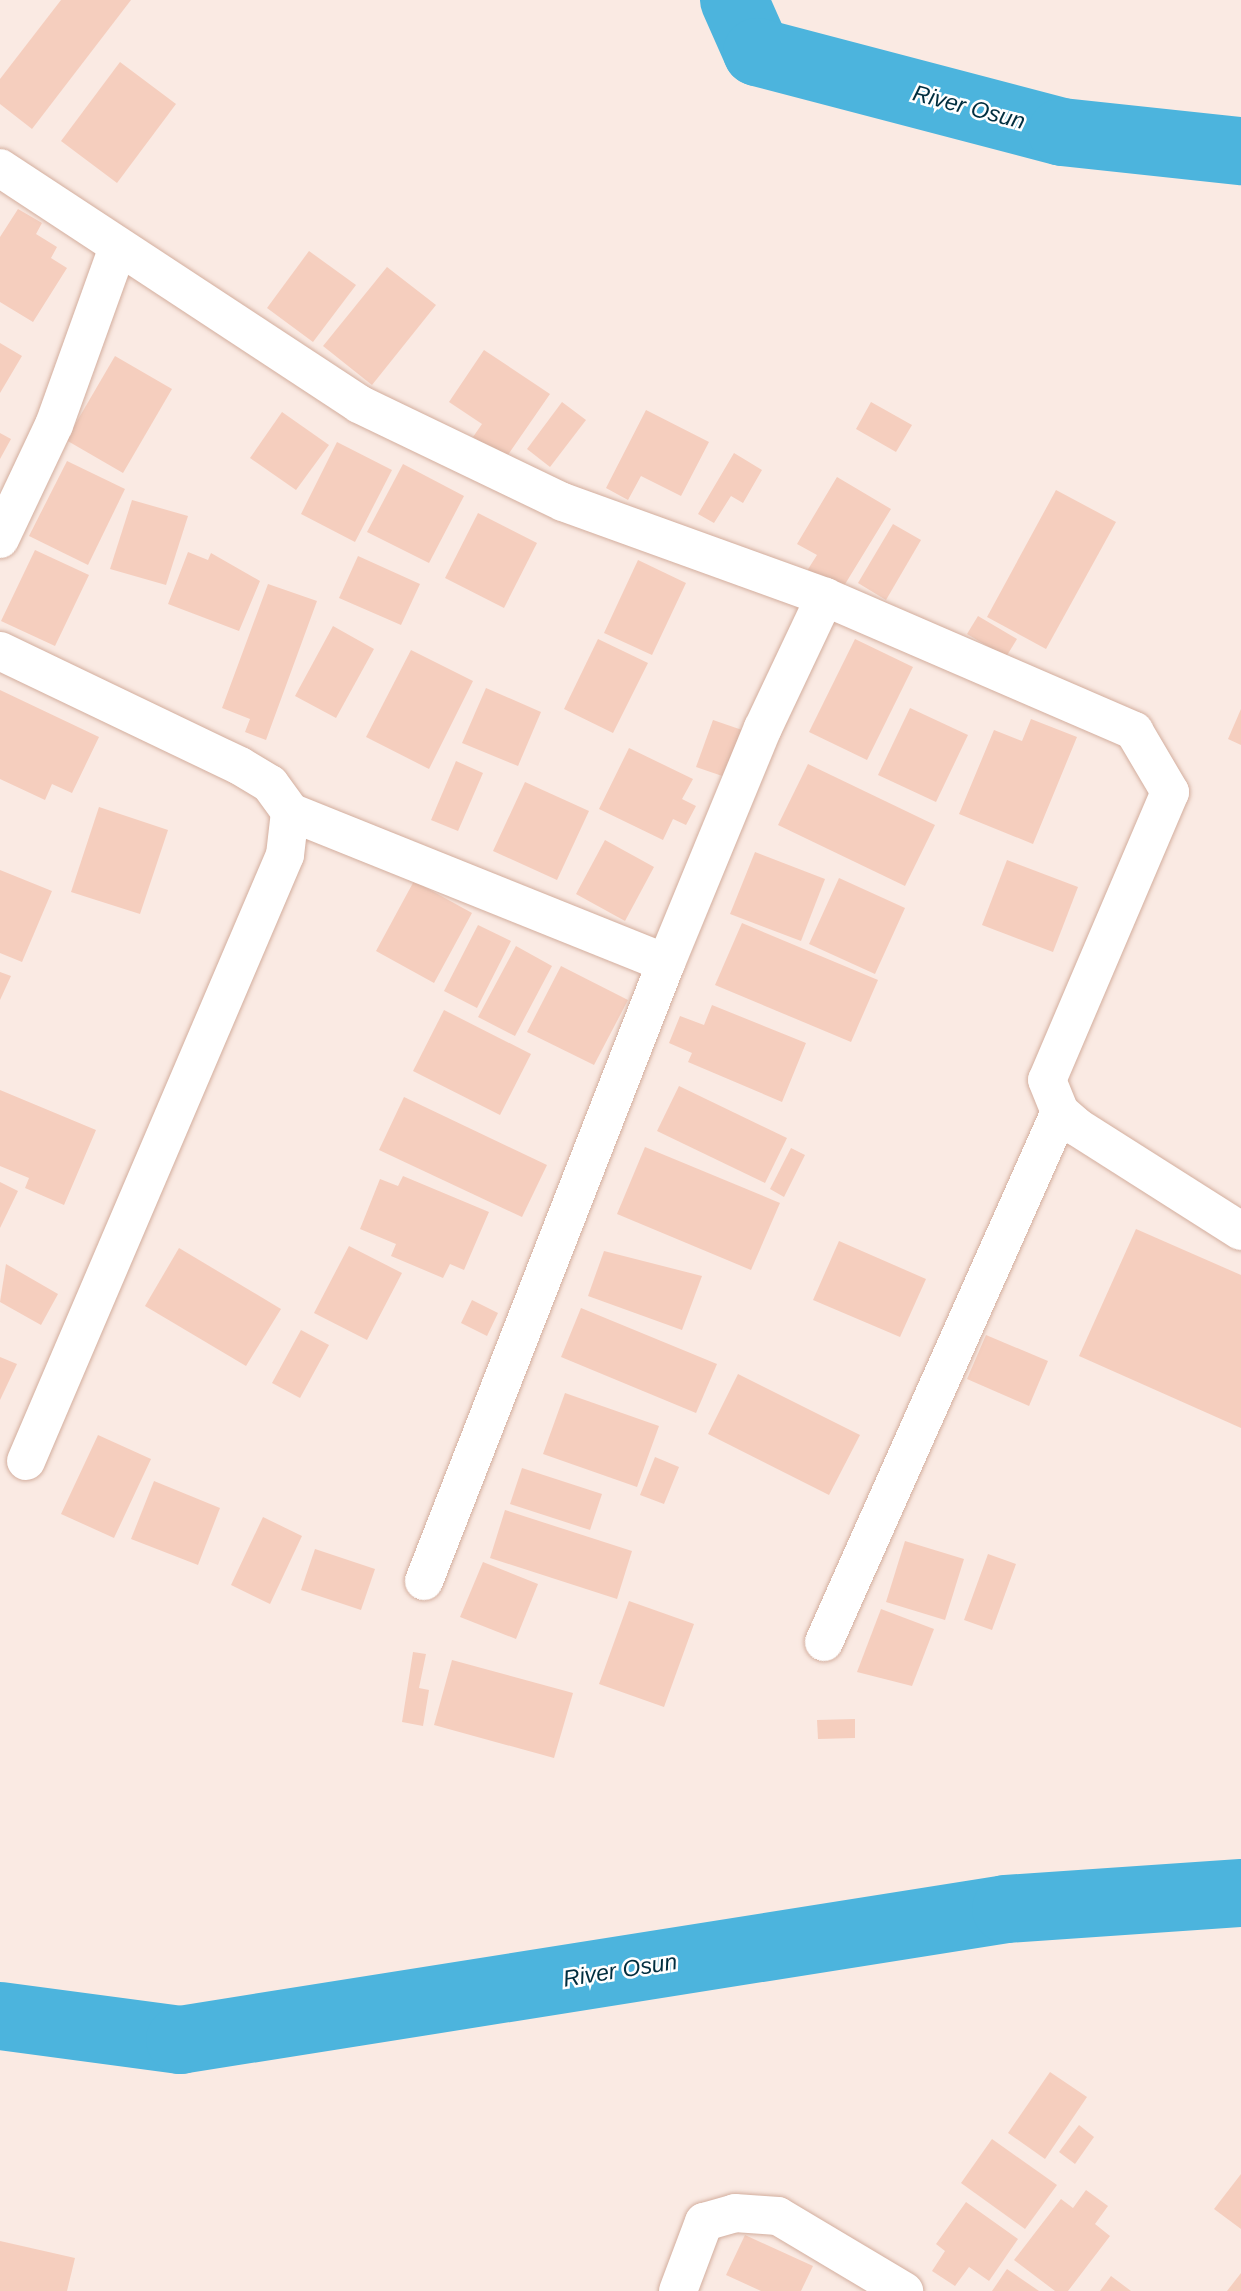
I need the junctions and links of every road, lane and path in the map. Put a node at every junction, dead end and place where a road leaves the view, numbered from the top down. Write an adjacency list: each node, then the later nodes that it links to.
1 (0, 168): 2 (street)
2 (118, 247): 3 (street); 4 (street)
3 (0, 539)
4 (825, 597): 7 (street); 8 (street)
5 (0, 651): 6 (street)
6 (290, 812): 7 (street); 10 (street)
7 (666, 963): 11 (street)
8 (1060, 1112): 9 (street); 12 (street)
9 (1241, 1231)
10 (26, 1461)
11 (424, 1581)
12 (824, 1642)
13 (678, 2291): 14 (street)
14 (904, 2291)

